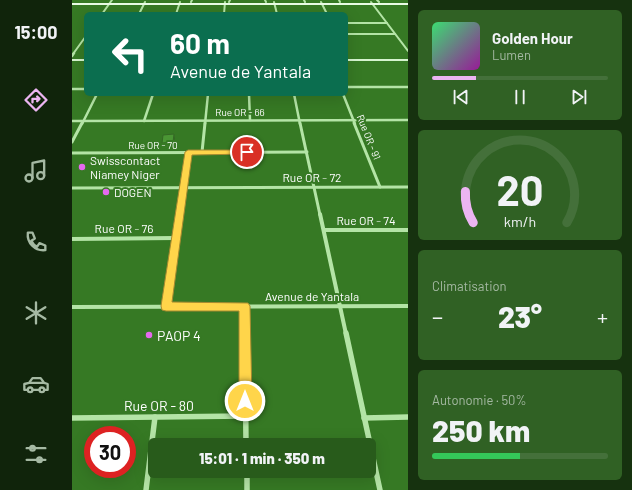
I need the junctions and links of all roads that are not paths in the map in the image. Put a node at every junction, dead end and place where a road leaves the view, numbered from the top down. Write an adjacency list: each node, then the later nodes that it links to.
1 (191, 1): 8 (main road); 11 (main road)
2 (265, 1): 8 (main road); 12 (main road)
3 (304, 1): 12 (main road); 13 (main road)
4 (339, 1): 13 (main road); 14 (main road)
5 (378, 1): 14 (main road); 15 (main road)
6 (110, 2): 9 (main road); 10 (main road); 16 (street)
7 (163, 2): 10 (main road); 11 (main road)
8 (227, 2): 11 (main road); 12 (main road); 19 (street)
9 (72, 3)
10 (145, 3): 17 (street)
11 (180, 3): 18 (street)
12 (274, 3): 13 (main road); 20 (street)
13 (321, 3): 14 (main road); 21 (street)
14 (372, 3): 15 (main road); 23 (street)
15 (408, 3)
16 (103, 12)
17 (140, 12)
18 (177, 12)
19 (224, 12)
20 (276, 12)
21 (325, 12)
22 (348, 23): 23 (street)
23 (387, 23): 25 (street)
24 (348, 34): 25 (street)
25 (395, 34): 27 (street)
26 (84, 39): 28 (street)
27 (408, 51)
28 (72, 56)
29 (348, 59): 32 (street)
30 (72, 60): 31 (street)
31 (84, 60)
32 (408, 60)
33 (348, 87): 34 (street)
34 (408, 87)
35 (72, 89): 36 (street)
36 (84, 89)
37 (96, 96): 49 (street)
38 (152, 96): 50 (street)
39 (208, 96): 43 (street)
40 (249, 96): 44 (street)
41 (294, 96): 45 (street)
42 (344, 96): 46 (street, Rue OR - 91)
43 (206, 120): 44 (street, Rue OR - 66); 50 (street, Rue OR - 66); 53 (street)
44 (250, 120): 45 (street, Rue OR - 66)
45 (300, 120): 46 (street, Rue OR - 66); 54 (street)
46 (353, 120): 47 (street, Rue OR - 66); 58 (street, Rue OR - 91)
47 (408, 120)
48 (72, 121): 49 (street, Rue OR - 66)
49 (83, 121): 50 (street, Rue OR - 66); 51 (street)
50 (144, 121)
51 (72, 142)
52 (188, 152): 53 (street, Rue OR - 70); 55 (street, Rue OR - 70); 60 (street)
53 (202, 152): 54 (street, Rue OR - 70)
54 (307, 152): 57 (street)
55 (72, 153)
56 (408, 186): 58 (street, Rue OR - 72)
57 (314, 187): 58 (street, Rue OR - 72); 60 (street, Rue OR - 72); 61 (street)
58 (380, 187)
59 (72, 188): 60 (street, Rue OR - 72)
60 (183, 188): 63 (street)
61 (324, 230): 62 (street, Rue OR - 74); 67 (street)
62 (408, 230)
63 (176, 238): 64 (street, Rue OR - 76); 65 (street)
64 (72, 239)
65 (166, 306): 66 (street, Avenue de Yantala); 69 (street, Avenue de Yantala)
66 (245, 306): 67 (street, Avenue de Yantala); 70 (street)
67 (340, 306): 68 (street, Avenue de Yantala); 74 (street)
68 (408, 306)
69 (72, 307)
70 (245, 416): 71 (street, Rue OR - 80); 75 (street)
71 (155, 417): 73 (street, Rue OR - 80); 77 (street)
72 (408, 417): 74 (street)
73 (72, 418)
74 (364, 418): 79 (street)
75 (246, 438)
76 (247, 478): 78 (street)
77 (146, 490)
78 (247, 490)
79 (380, 490)

